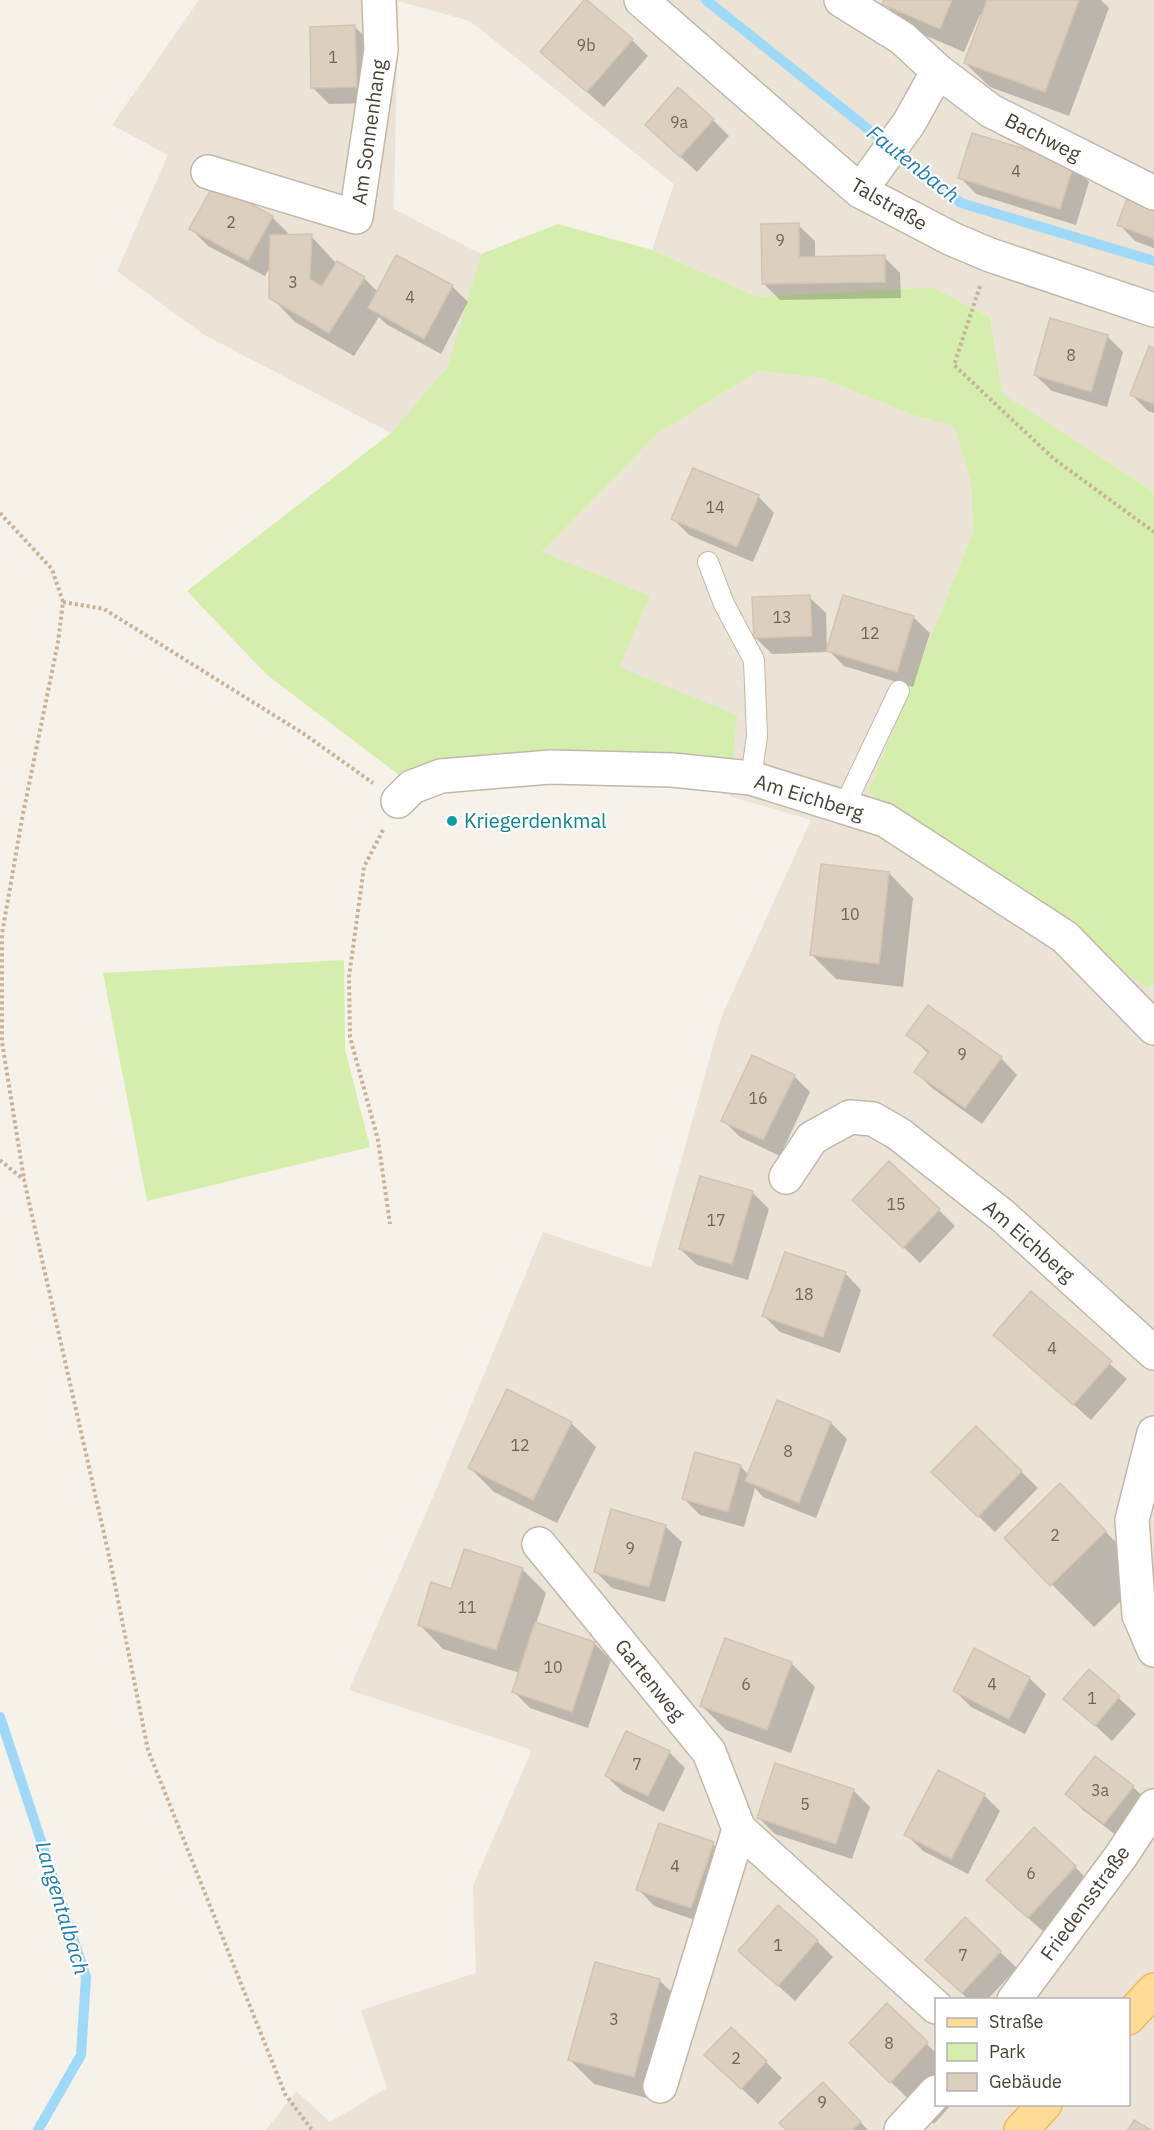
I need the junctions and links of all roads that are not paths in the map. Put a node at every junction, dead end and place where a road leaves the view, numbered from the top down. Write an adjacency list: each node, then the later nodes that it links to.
1 (379, 0): 5 (street, Am Sonnenhang)
2 (641, 0): 6 (street, Talstraße)
3 (841, 0): 4 (street, Bachweg)
4 (938, 71): 6 (street); 7 (street, Bachweg)
5 (208, 172)
6 (860, 192): 8 (street, Talstraße)
7 (1154, 193)
8 (1154, 310)
9 (708, 562): 11 (lane)
10 (899, 691): 13 (lane)
11 (751, 778): 12 (street, Am Eichberg); 13 (street, Am Eichberg)
12 (398, 801)
13 (844, 807): 14 (street, Am Eichberg)
14 (1154, 1028)
15 (786, 1177): 16 (street, Am Eichberg)
16 (1154, 1353)
17 (1154, 1433): 19 (street)
18 (539, 1544): 21 (street, Gartenweg)
19 (1154, 1650)
20 (1154, 1806): 22 (street, Friedensstraße)
21 (739, 1829): 23 (street, Gartenweg); 24 (street)
22 (1015, 1998)
23 (935, 2006)
24 (660, 2086)
25 (935, 2093): 27 (street)
26 (1043, 2106): 28 (main road)
27 (901, 2130)
28 (1021, 2130)

